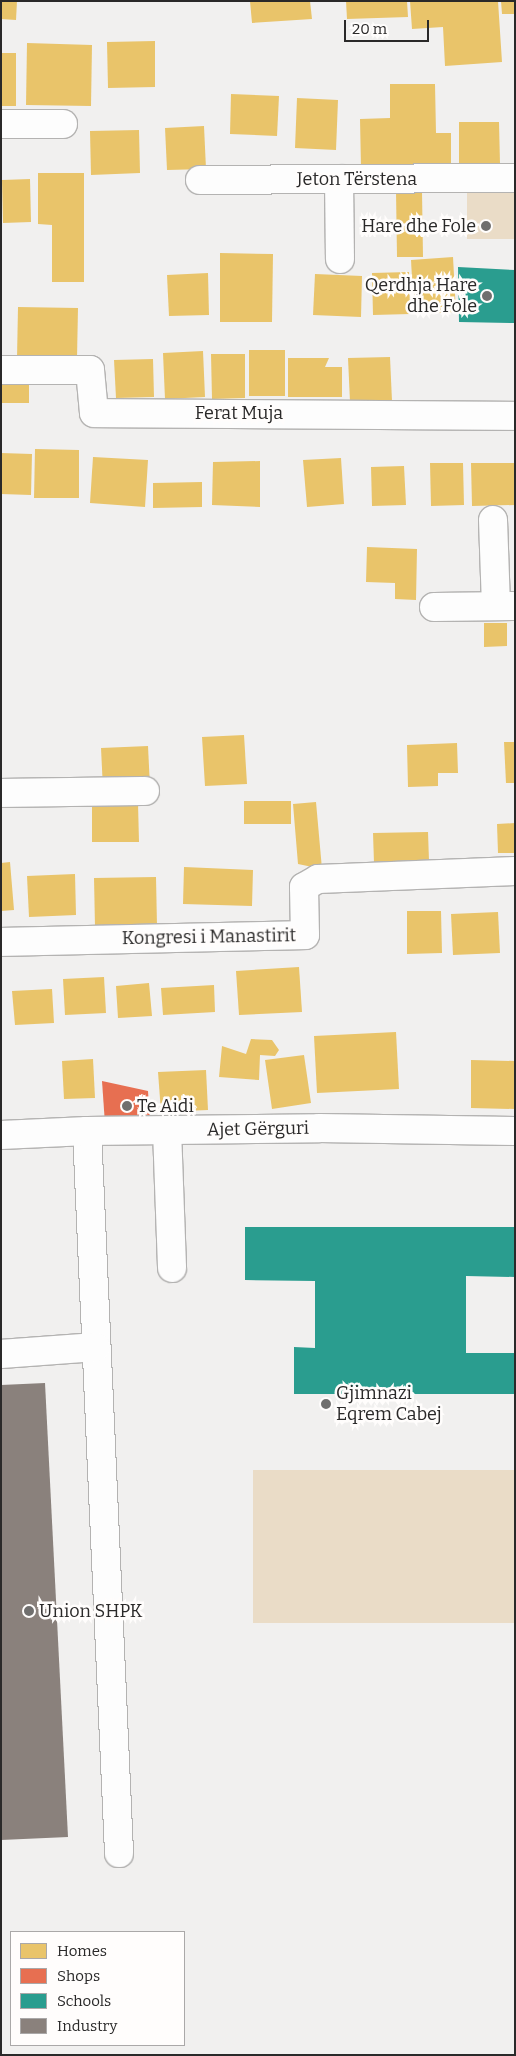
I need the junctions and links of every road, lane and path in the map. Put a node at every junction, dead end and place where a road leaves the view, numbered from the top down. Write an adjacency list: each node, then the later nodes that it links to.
1 (1, 124): 2 (street)
2 (63, 124)
3 (515, 178): 4 (street, Jeton Tërstena)
4 (339, 179): 5 (street, Jeton Tërstena); 6 (street)
5 (200, 180)
6 (340, 259)
7 (1, 370): 8 (street, Ferat Muja)
8 (515, 416)
9 (493, 520): 10 (street)
10 (505, 606): 11 (street)
11 (434, 607)
12 (145, 792): 13 (street)
13 (1, 793)
14 (515, 871): 15 (street, Kongresi i Manastirit)
15 (1, 942)
16 (167, 1130): 17 (street, Ajet Gërguri); 18 (street, Ajet Gërguri); 20 (street)
17 (515, 1130)
18 (87, 1131): 19 (street, Ajet Gërguri); 21 (street)
19 (1, 1135)
20 (172, 1268)
21 (96, 1347): 22 (street); 23 (street)
22 (1, 1354)
23 (119, 1853)

